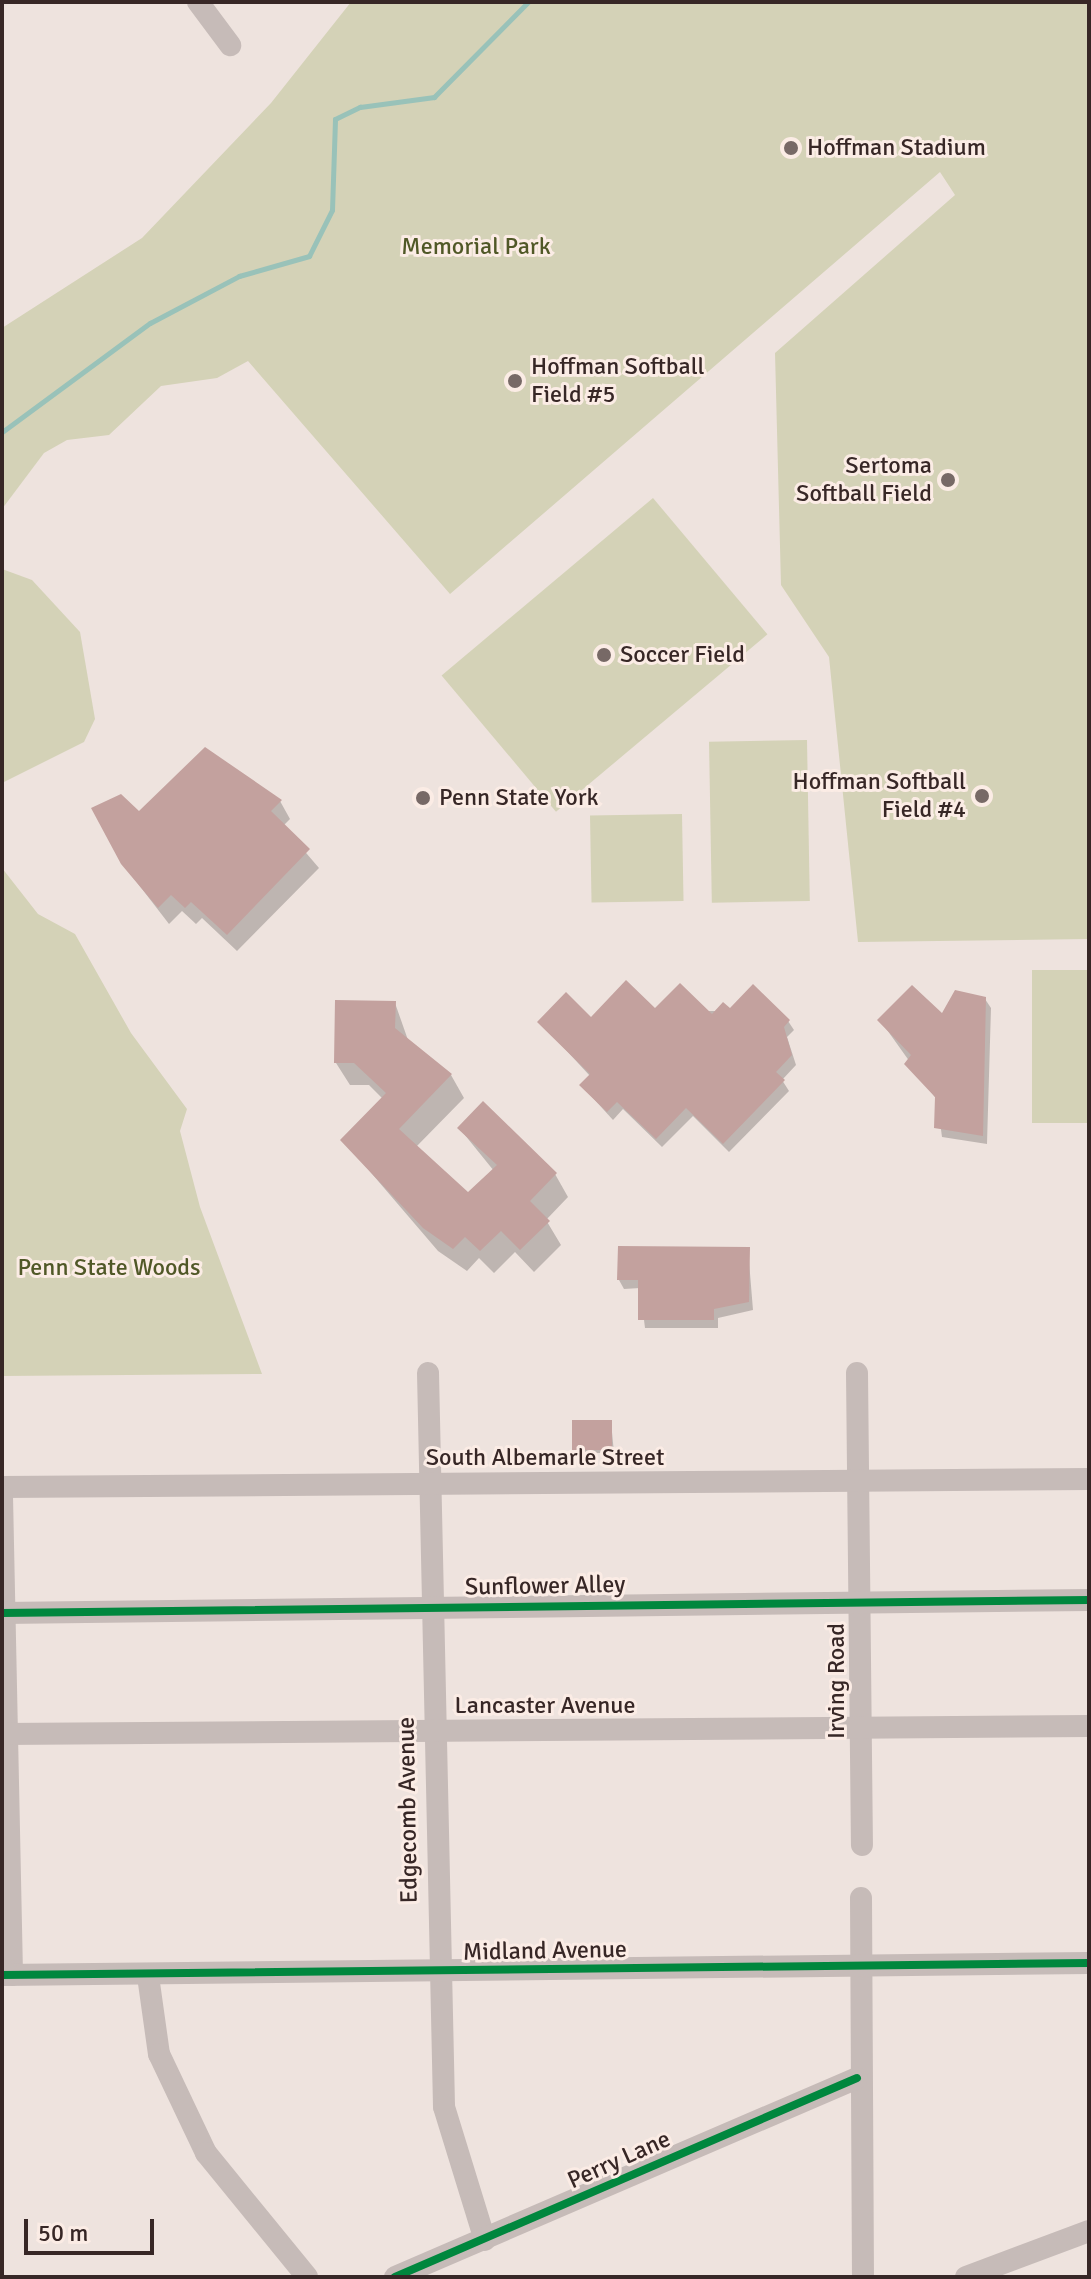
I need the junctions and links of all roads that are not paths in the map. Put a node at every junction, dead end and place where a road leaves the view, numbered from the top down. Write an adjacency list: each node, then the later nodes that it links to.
1 (198, 2): 2 (street)
2 (230, 45)
3 (428, 1373): 7 (street, Edgecomb Avenue)
4 (857, 1373): 6 (street, Irving Road)
5 (1089, 1479): 6 (street, South Albemarle Street)
6 (857, 1482): 7 (street, South Albemarle Street); 11 (street, Irving Road)
7 (429, 1484): 8 (street, South Albemarle Street); 12 (street, Edgecomb Avenue)
8 (2, 1487)
9 (2, 1496): 13 (street)
10 (1089, 1600): 11 (street, Sunflower Alley)
11 (858, 1603): 12 (street, Sunflower Alley); 15 (street, Irving Road)
12 (430, 1607): 13 (street, Sunflower Alley); 16 (street, Edgecomb Avenue)
13 (3, 1613): 17 (street)
14 (1089, 1726): 15 (street, Lancaster Avenue)
15 (856, 1729): 16 (street, Lancaster Avenue); 18 (street, Irving Road)
16 (433, 1733): 17 (street, Lancaster Avenue); 22 (street, Edgecomb Avenue)
17 (4, 1734): 23 (street)
18 (862, 1845)
19 (861, 1898): 20 (street)
20 (858, 1963): 21 (street, Midland Avenue); 22 (street, Midland Avenue); 25 (street)
21 (1089, 1963)
22 (436, 1973): 24 (street, Midland Avenue); 27 (street, Edgecomb Avenue)
23 (7, 1975): 24 (street, Midland Avenue)
24 (148, 1976): 28 (street)
25 (857, 2078): 27 (street, Perry Lane); 30 (street)
26 (1089, 2231): 31 (street)
27 (485, 2240): 29 (street, Perry Lane)
28 (307, 2277)
29 (395, 2277)
30 (863, 2277)
31 (966, 2277)

